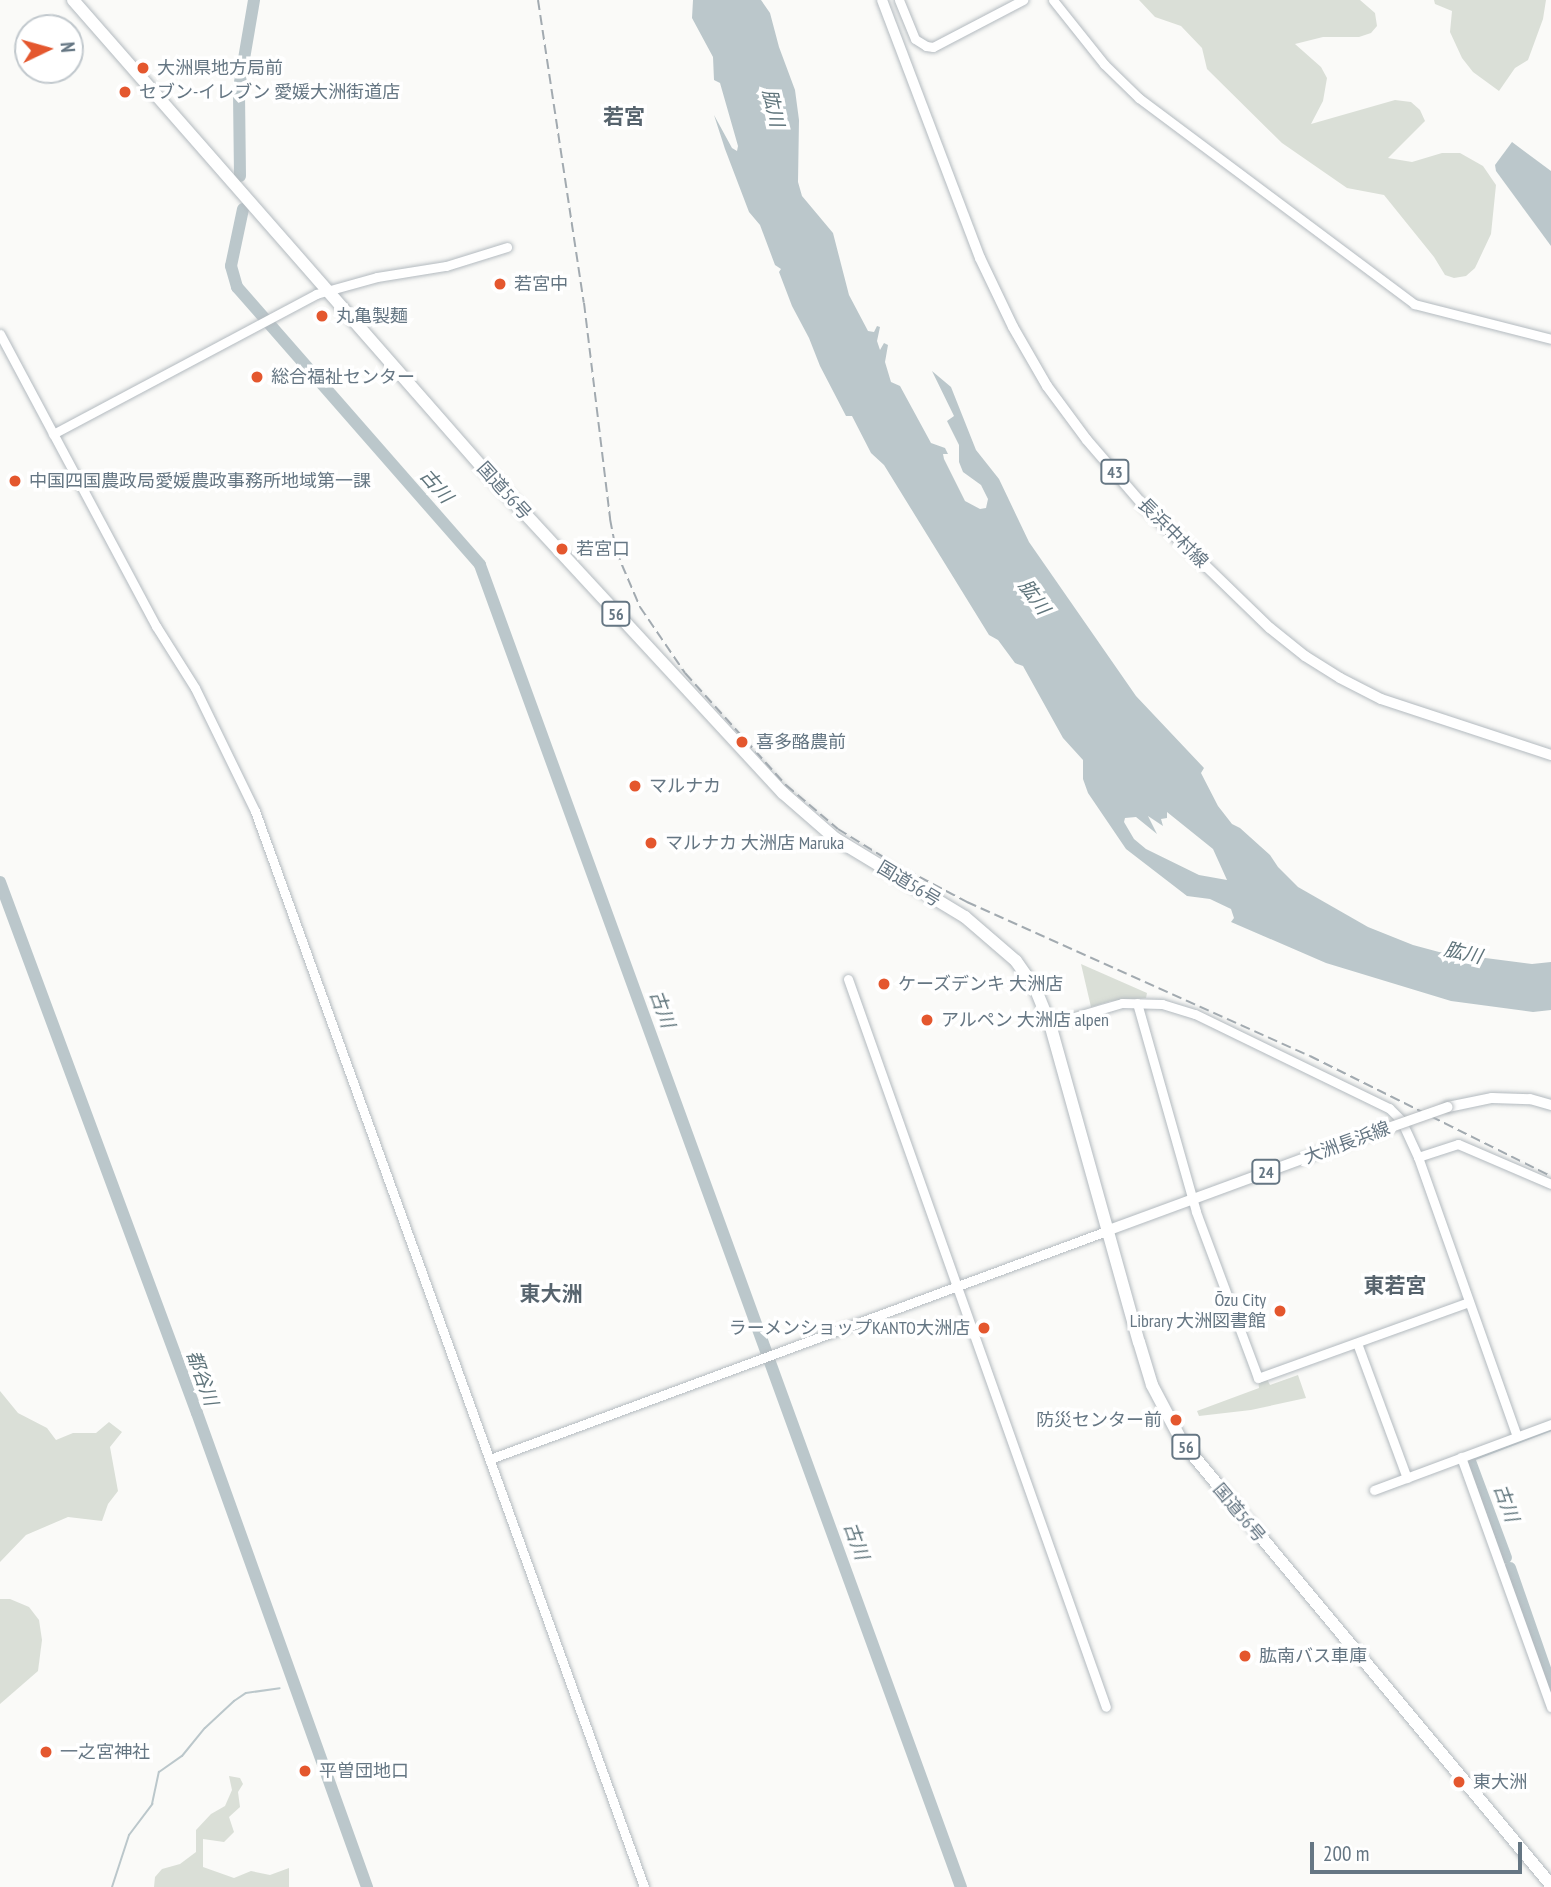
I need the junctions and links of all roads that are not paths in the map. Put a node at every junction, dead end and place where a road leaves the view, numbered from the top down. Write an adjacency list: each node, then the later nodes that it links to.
1 (73, 0): 7 (highway, 国道56号 / 56)
2 (881, 0): 11 (main road, 長浜中村線 / 43)
3 (899, 0): 4 (street)
4 (1023, 0)
5 (1053, 0): 9 (street)
6 (507, 247): 7 (street)
7 (327, 290): 10 (street); 14 (highway, 国道56号 / 56)
8 (0, 334): 10 (street)
9 (1551, 339)
10 (53, 434): 26 (street)
11 (1551, 755)
12 (848, 979): 20 (street)
13 (1137, 1003): 14 (street); 16 (street); 18 (street)
14 (1050, 1024): 19 (highway, 国道56号 / 56)
15 (1551, 1105): 18 (main road, 大洲長浜線 / 24, bridge)
16 (1418, 1157): 17 (street); 21 (street)
17 (1551, 1184)
18 (1192, 1199): 19 (main road, 大洲長浜線 / 24); 22 (street)
19 (1109, 1230): 20 (street); 31 (highway, 国道56号 / 56)
20 (960, 1286): 26 (street); 29 (street)
21 (1469, 1302): 22 (street); 24 (street)
22 (1357, 1343): 27 (street)
23 (1551, 1424): 24 (street)
24 (1517, 1436): 25 (street)
25 (1461, 1457): 27 (street); 30 (street)
26 (491, 1459): 32 (street)
27 (1407, 1478): 28 (street)
28 (1374, 1490)
29 (1106, 1707)
30 (1551, 1707)
31 (1551, 1885)
32 (644, 1887)

